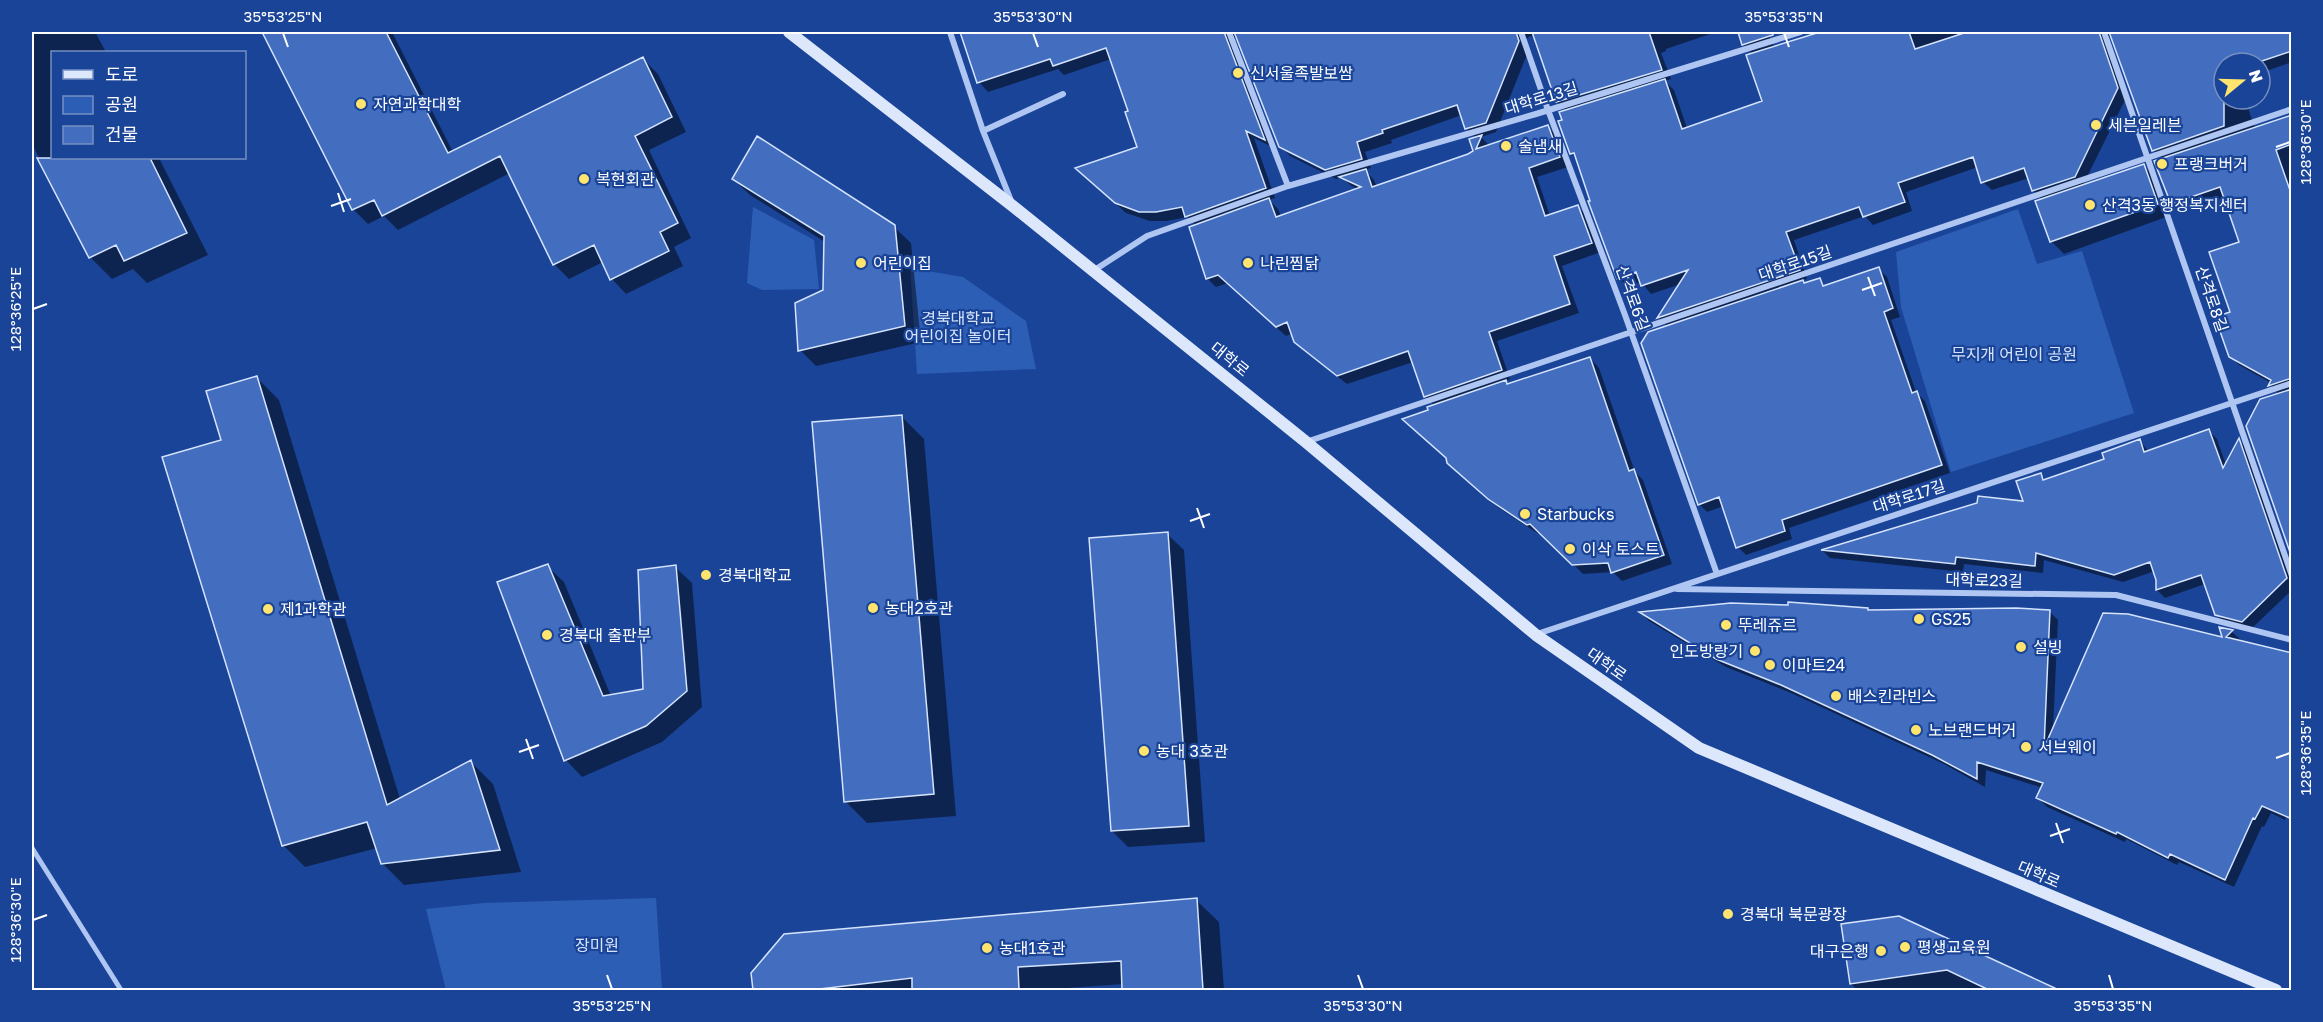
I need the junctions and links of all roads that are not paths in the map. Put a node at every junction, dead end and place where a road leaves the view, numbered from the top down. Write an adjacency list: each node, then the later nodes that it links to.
1 (789, 32): 13 (main road, 대학로)
2 (950, 32): 10 (street, 대학로)
3 (1229, 32): 12 (street)
4 (1521, 32): 9 (street, 산격로6길)
5 (1801, 32): 9 (street, 대학로13길)
6 (2104, 32): 11 (street, 산격로8길)
7 (1063, 94): 10 (street)
8 (2292, 109): 11 (street, 대학로15길)
9 (1548, 110): 12 (street, 대학로13길); 15 (street, 산격로6길)
10 (982, 131): 13 (street, 대학로)
11 (2148, 157): 15 (street, 대학로15길); 17 (street, 산격로8길)
12 (1288, 186): 14 (street, 대학로13길)
13 (1014, 207): 14 (main road, 대학로)
14 (1094, 271): 18 (main road, 대학로)
15 (1631, 332): 18 (street, 대학로15길); 19 (street, 산격로6길)
16 (2292, 383): 17 (street, 대학로17길)
17 (2233, 403): 19 (street, 대학로17길); 20 (street, 산격로8길)
18 (1306, 442): 22 (main road, 대학로)
19 (1717, 574): 21 (street, 대학로17길)
20 (2292, 576)
21 (1671, 589): 22 (street, 대학로17길); 23 (street, 대학로23길)
22 (1536, 635): 26 (main road, 대학로)
23 (2292, 640)
24 (32, 848): 25 (street)
25 (121, 990)
26 (2276, 990)

